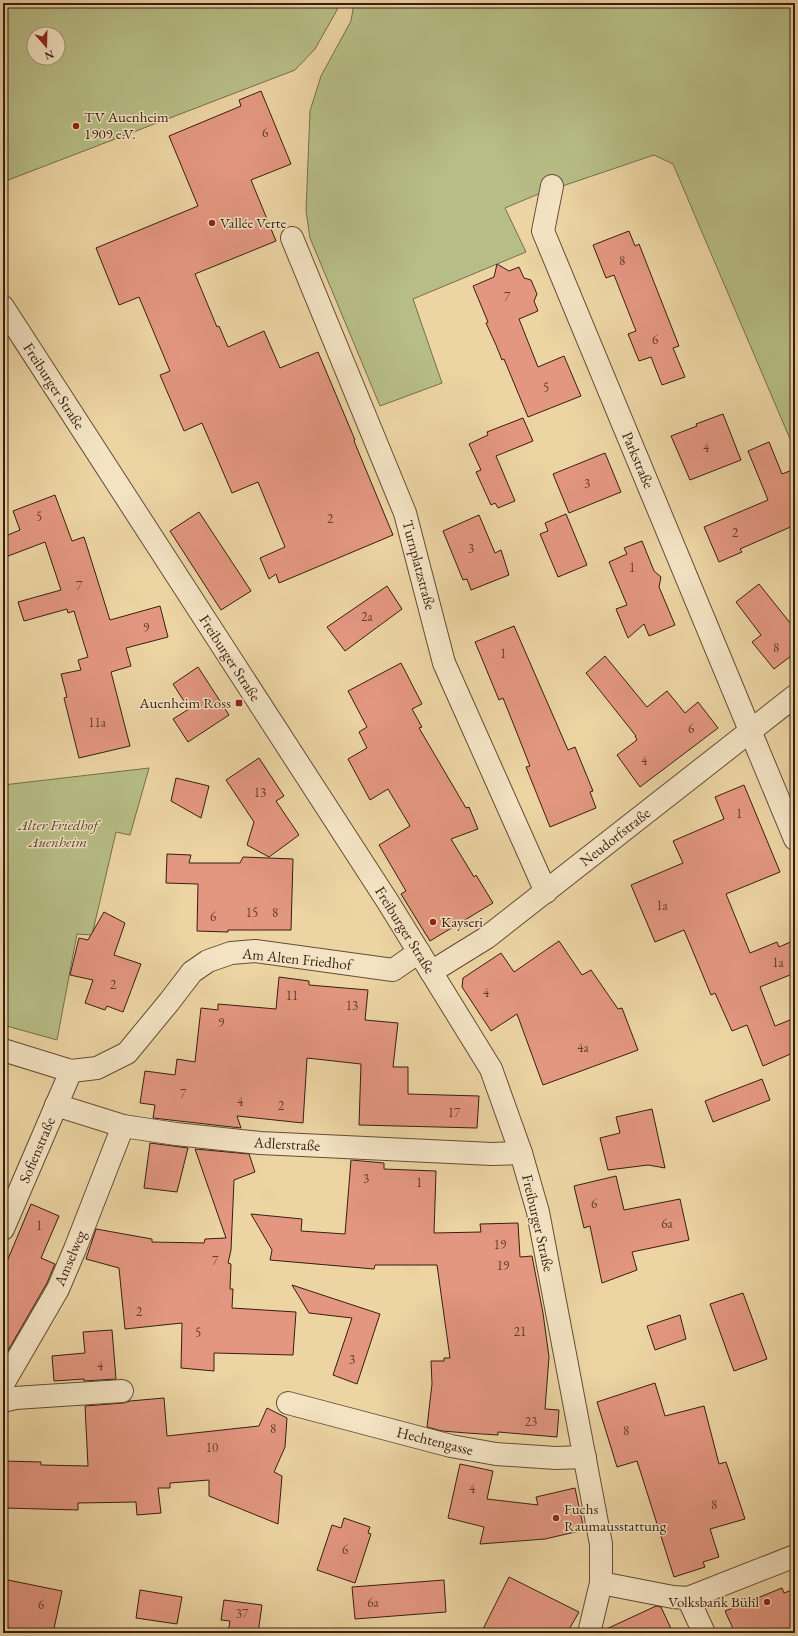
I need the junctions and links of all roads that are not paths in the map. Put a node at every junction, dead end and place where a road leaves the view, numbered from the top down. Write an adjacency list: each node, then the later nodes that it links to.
1 (552, 186): 5 (street, Parkstraße)
2 (292, 238): 7 (street, Turnplatzstraße)
3 (3, 307): 8 (street, Freiburger Straße)
4 (795, 696): 5 (street, Neudorfstraße)
5 (751, 731): 6 (street, Parkstraße); 7 (street, Neudorfstraße)
6 (795, 838)
7 (546, 892): 9 (street, Neudorfstraße)
8 (419, 952): 9 (street, Freiburger Straße); 11 (street, Am Alten Friedhof)
9 (431, 972): 14 (street, Freiburger Straße)
10 (3, 1050): 11 (street, Am Alten Friedhof)
11 (71, 1071): 12 (street, Sofienstraße)
12 (56, 1105): 13 (street, Adlerstraße); 15 (street, Sofienstraße)
13 (124, 1126): 14 (street, Adlerstraße); 16 (street, Amselweg)
14 (521, 1153): 20 (street, Freiburger Straße)
15 (3, 1228)
16 (3, 1384)
17 (122, 1391): 18 (street)
18 (3, 1401)
19 (288, 1402): 20 (street, Hechtengasse)
20 (585, 1457): 22 (street, Freiburger Straße)
21 (795, 1556): 23 (street)
22 (601, 1583): 23 (street); 24 (street, Freiburger Straße)
23 (688, 1598): 25 (street)
24 (589, 1633)
25 (704, 1633)

